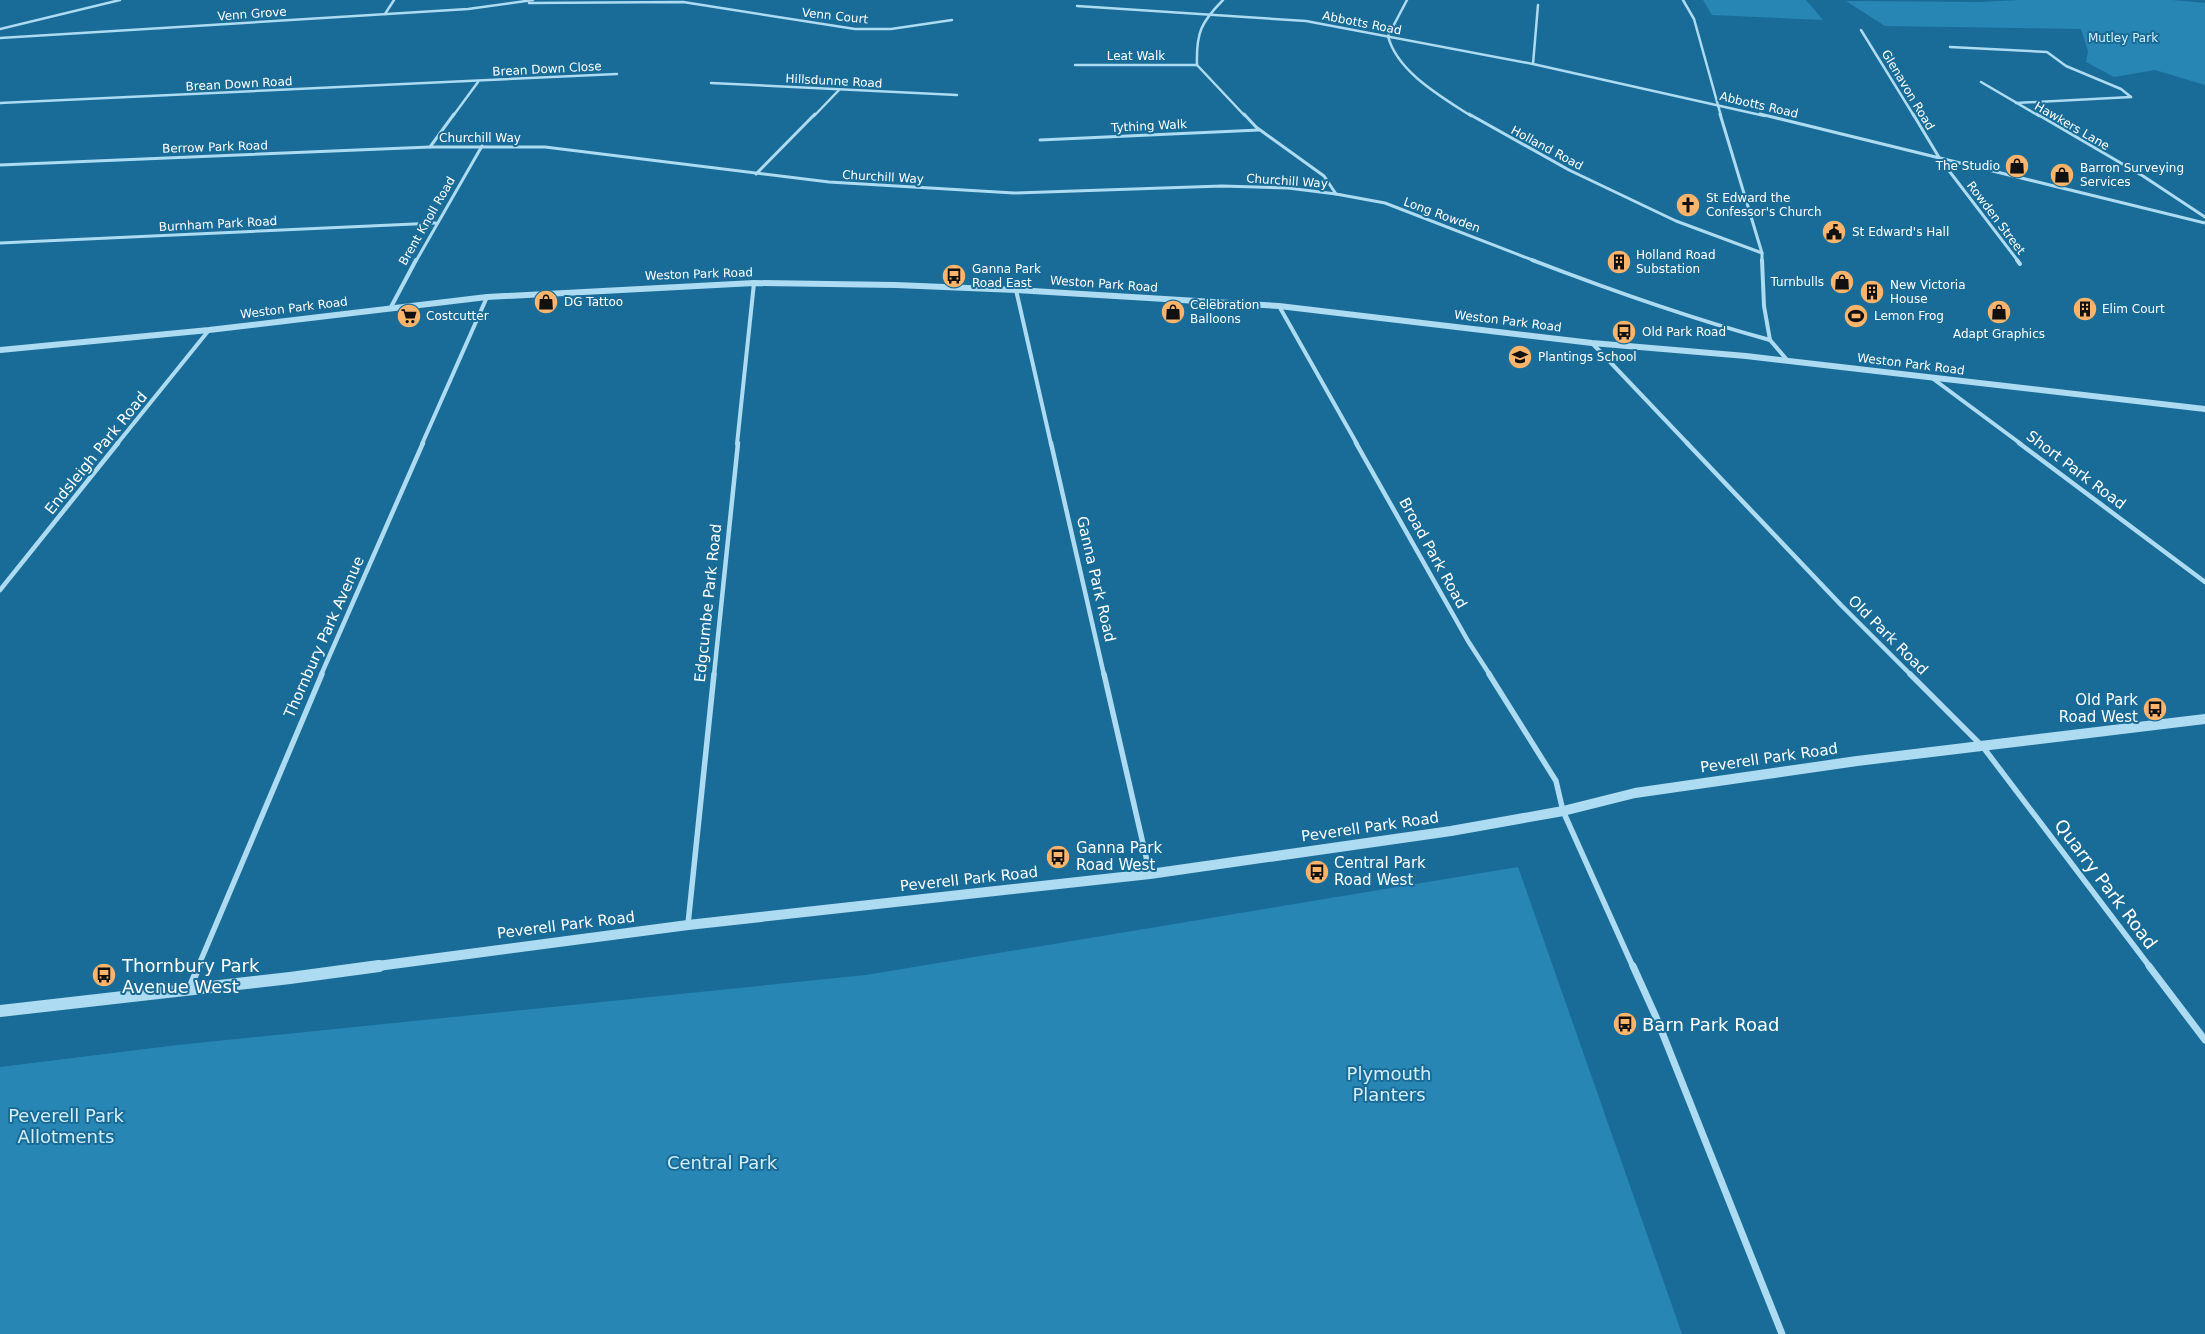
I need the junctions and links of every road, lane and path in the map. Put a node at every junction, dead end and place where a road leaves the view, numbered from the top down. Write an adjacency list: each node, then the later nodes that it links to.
1 (120, 0): 14 (street)
2 (394, 0): 11 (street)
3 (534, 0): 8 (street, Venn Grove)
4 (658, 0): 8 (street, Venn Court); 13 (street, Venn Court)
5 (1223, 0): 12 (street)
6 (1406, 0): 16 (street)
7 (1683, 0): 30 (street)
8 (521, 3): 11 (street, Venn Grove)
9 (1538, 5): 19 (street)
10 (1077, 6): 12 (street, Abbotts Road)
11 (384, 14): 17 (street, Venn Grove)
12 (1208, 16): 16 (street, Abbotts Road); 21 (street)
13 (952, 20)
14 (0, 29)
15 (1861, 30): 35 (street, Glenavon Road)
16 (1388, 36): 19 (street, Abbotts Road); 43 (street, Holland Road)
17 (0, 38)
18 (1950, 46): 28 (street)
19 (1533, 64): 30 (street, Abbotts Road)
20 (1075, 65): 21 (street, Leat Walk)
21 (1197, 65): 31 (street)
22 (617, 74): 23 (street, Brean Down Close)
23 (478, 82): 29 (street, Brean Down Road); 34 (street)
24 (1981, 82): 28 (street, Hawkers Lane)
25 (711, 83): 26 (street, Hillsdunne Road)
26 (839, 90): 27 (street, Hillsdunne Road); 37 (street)
27 (957, 96)
28 (2016, 103): 39 (street, Hawkers Lane)
29 (0, 104)
30 (1717, 104): 35 (street, Abbotts Road); 43 (street)
31 (1260, 130): 32 (street, Tything Walk); 38 (street)
32 (1040, 140)
33 (482, 146): 34 (street, Churchill Way); 37 (street, Churchill Way); 40 (street, Brent Knoll Road)
34 (430, 147): 36 (street, Berrow Park Road)
35 (1940, 159): 41 (street, Abbotts Road); 44 (street, Rowden Street)
36 (0, 164)
37 (756, 174): 38 (street, Churchill Way)
38 (1336, 194): 51 (street, Long Rowden)
39 (2205, 217)
40 (436, 223): 42 (street, Burnham Park Road); 49 (street, Brent Knoll Road)
41 (2205, 223)
42 (0, 243)
43 (1762, 253): 51 (street)
44 (2020, 264)
45 (754, 283): 46 (street, Weston Park Road); 47 (street, Weston Park Road); 63 (street, Edgcumbe Park Road)
46 (1016, 290): 48 (street, Weston Park Road); 62 (street, Ganna Park Road)
47 (487, 297): 49 (street, Weston Park Road); 64 (street, Thornbury Park Avenue)
48 (1279, 306): 52 (street, Weston Park Road); 61 (street, Broad Park Road)
49 (391, 307): 50 (street, Weston Park Road)
50 (209, 330): 53 (street, Weston Park Road); 58 (street, Endsleigh Park Road)
51 (1770, 340): 54 (street)
52 (1592, 343): 54 (street, Weston Park Road); 60 (street, Old Park Road)
53 (0, 350)
54 (1788, 361): 55 (street, Weston Park Road)
55 (1932, 378): 56 (street, Weston Park Road); 57 (street, Short Park Road)
56 (2205, 408)
57 (2205, 582)
58 (0, 590)
59 (2205, 719): 60 (street, Peverell Park Road)
60 (1983, 747): 61 (street, Peverell Park Road); 66 (street, Quarry Park Road)
61 (1563, 811): 62 (street, Peverell Park Road); 67 (street)
62 (1150, 874): 63 (street, Peverell Park Road)
63 (688, 925): 64 (street, Peverell Park Road)
64 (189, 988): 65 (street, Peverell Park Road)
65 (0, 1011)
66 (2205, 1040)
67 (1782, 1334)

